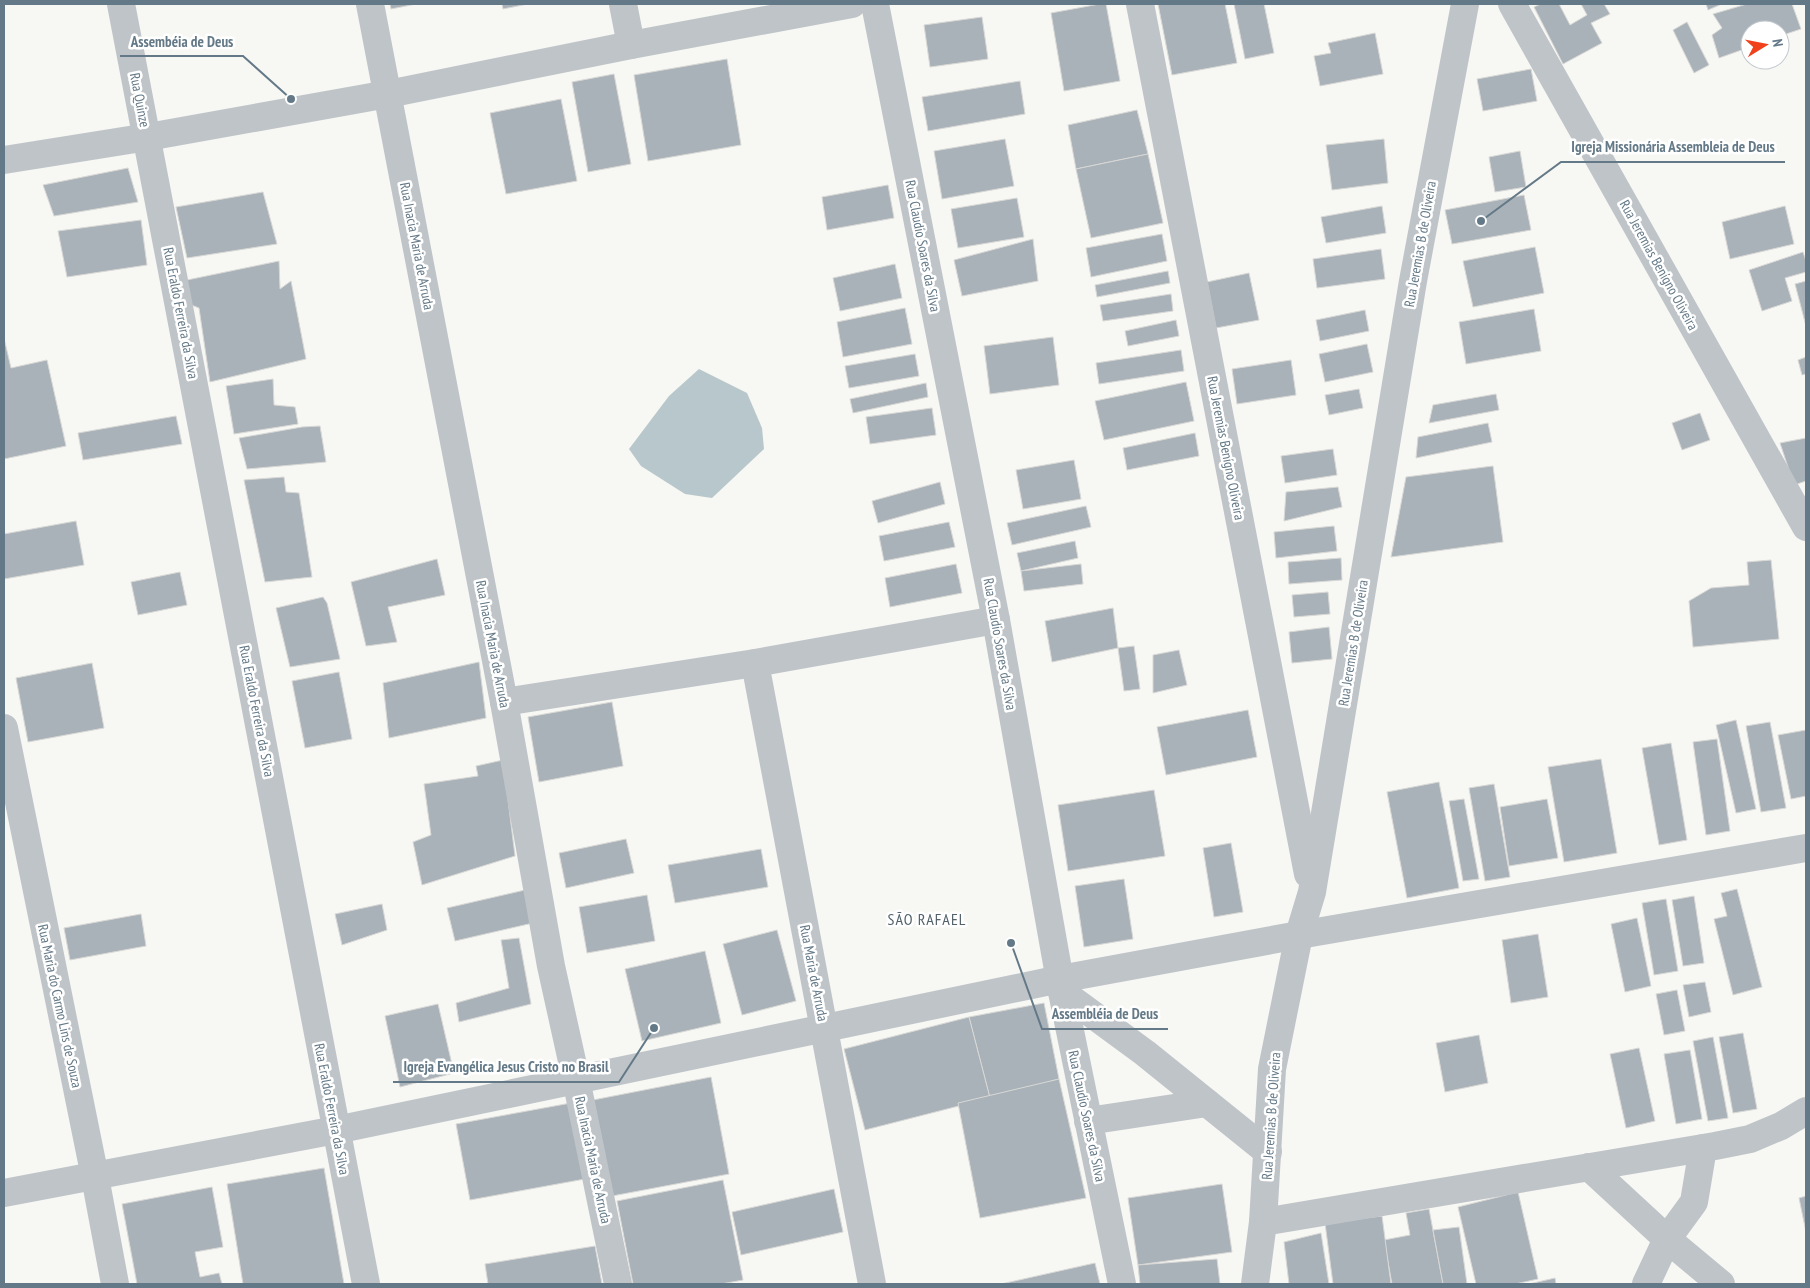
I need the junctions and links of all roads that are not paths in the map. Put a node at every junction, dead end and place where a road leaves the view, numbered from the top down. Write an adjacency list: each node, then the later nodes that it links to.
1 (121, 4): 11 (street, Rua Quinze)
2 (370, 4): 10 (street, Rua Inacia Maria de Arruda)
3 (623, 4): 9 (street)
4 (852, 4): 9 (street)
5 (875, 4): 14 (street, Rua Claudio Soares da Silva)
6 (1140, 4): 19 (street, Rua Jeremias Benígno Oliveira)
7 (1465, 4): 19 (street, Rua Jeremias B de Oliveira)
8 (1512, 4): 13 (street, Rua Jeremias Benígno Oliveira)
9 (631, 45): 10 (street)
10 (388, 94): 11 (street); 16 (street, Rua Inacia Maria de Arruda)
11 (148, 137): 12 (street); 27 (street, Rua Eraldo Ferreira da Silva)
12 (4, 160)
13 (1806, 527)
14 (996, 620): 15 (street); 21 (street, Rua Claudio Soares da Silva)
15 (755, 663): 16 (street); 22 (street, Rua Maria de Arruda)
16 (504, 702): 23 (street, Rua Inacia Maria de Arruda)
17 (4, 728): 31 (street, Rua Maria do Carmo Lins de Souza)
18 (1806, 848): 20 (street)
19 (1312, 892): 20 (street, Rua Jeremias B de Oliveira)
20 (1300, 935): 21 (street); 29 (street, Rua Jeremias B de Oliveira)
21 (1061, 985): 22 (street); 24 (street); 26 (street, Rua Claudio Soares da Silva)
22 (825, 1028): 23 (street); 38 (street, Rua Maria de Arruda)
23 (576, 1079): 27 (street); 37 (street, Rua Inacia Maria de Arruda)
24 (1207, 1103): 26 (street); 29 (street)
25 (1806, 1111): 28 (street)
26 (1088, 1121): 39 (street, Rua Claudio Soares da Silva)
27 (336, 1130): 31 (street); 36 (street, Rua Eraldo Ferreira da Silva)
28 (1703, 1148): 30 (street); 34 (street)
29 (1268, 1152): 33 (street, Rua Jeremias B de Oliveira)
30 (1589, 1167): 33 (street); 34 (street)
31 (95, 1177): 32 (street); 35 (street, Rua Maria do Carmo Lins de Souza)
32 (4, 1193)
33 (1263, 1222): 40 (street, Rua Jeremias B de Oliveira)
34 (1667, 1239): 41 (street); 42 (street)
35 (115, 1284)
36 (366, 1284)
37 (618, 1284)
38 (872, 1284)
39 (1122, 1284)
40 (1255, 1284)
41 (1646, 1284)
42 (1721, 1284)

